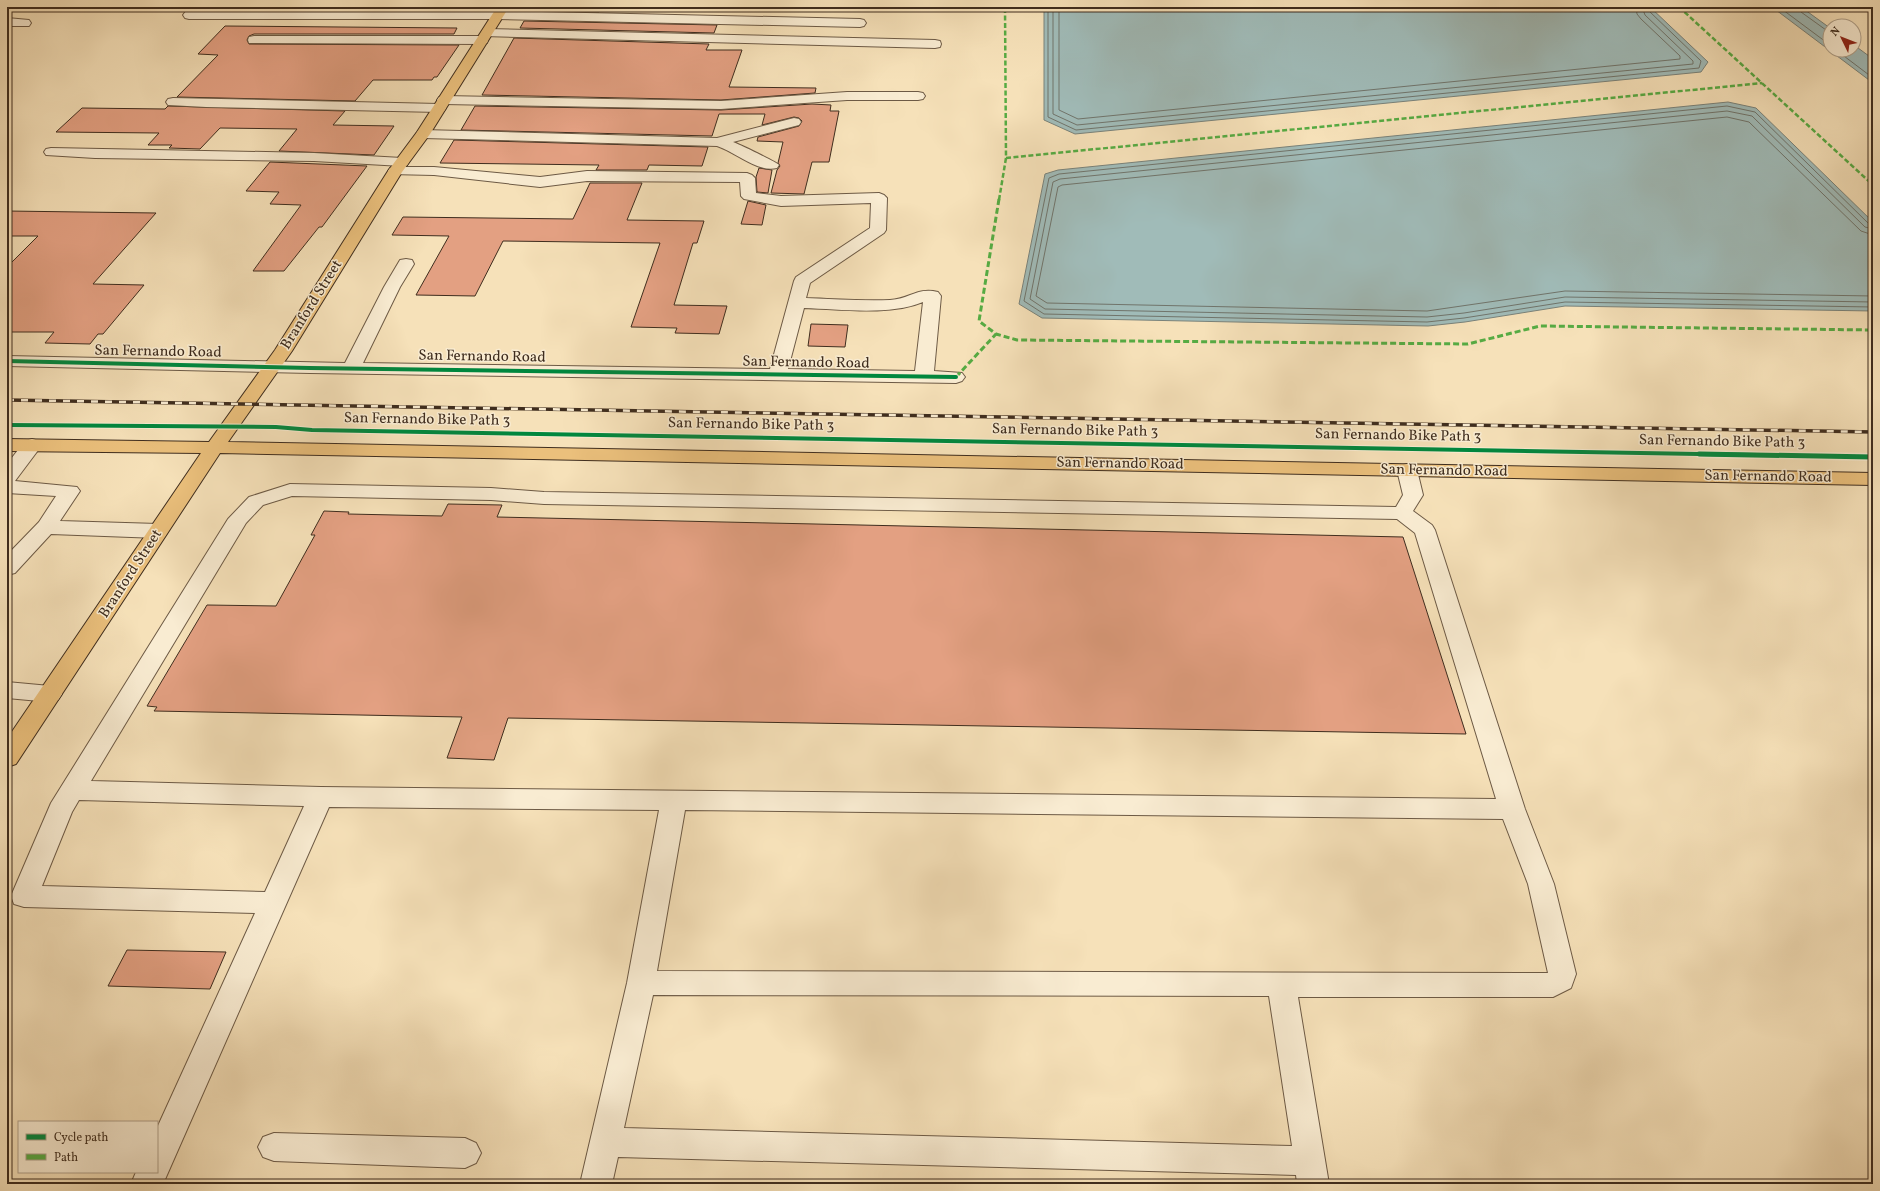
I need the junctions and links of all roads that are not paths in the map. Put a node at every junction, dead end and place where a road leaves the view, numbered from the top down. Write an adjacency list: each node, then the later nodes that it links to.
1 (196, 7): 2 (street)
2 (449, 11): 3 (street)
3 (500, 11): 6 (street); 7 (main road, Branford Street)
4 (7, 22): 5 (street)
5 (25, 23)
6 (860, 23)
7 (484, 36): 8 (street); 9 (street); 12 (main road, Branford Street)
8 (254, 40)
9 (935, 44)
10 (918, 96): 12 (street)
11 (173, 102): 12 (street)
12 (442, 104): 14 (main road, Branford Street)
13 (794, 122): 15 (street)
14 (423, 134): 15 (street); 18 (main road, Branford Street)
15 (717, 142): 17 (street)
16 (51, 152): 18 (street)
17 (772, 165)
18 (399, 166): 20 (street); 22 (main road, Branford Street)
19 (406, 264): 23 (street)
20 (796, 303): 24 (street); 25 (street)
21 (7, 361): 22 (street, San Fernando Road)
22 (272, 366): 23 (street, San Fernando Road); 29 (main road, Branford Street)
23 (352, 367): 24 (street, San Fernando Road)
24 (778, 374): 25 (street, San Fernando Road)
25 (924, 376): 26 (street, San Fernando Road)
26 (956, 377)
27 (7, 445): 28 (main road, San Fernando Road)
28 (32, 445): 29 (main road, San Fernando Road); 31 (street)
29 (214, 448): 30 (main road, San Fernando Road); 36 (main road, Branford Street)
30 (1406, 470): 32 (main road, San Fernando Road); 34 (street)
31 (7, 478)
32 (1873, 479)
33 (7, 487): 35 (street)
34 (1402, 513): 41 (street); 44 (street)
35 (46, 527): 36 (street); 37 (street)
36 (158, 531): 39 (main road, Branford Street)
37 (7, 568)
38 (7, 690): 39 (street)
39 (50, 694): 40 (main road, Branford Street)
40 (7, 758)
41 (72, 790): 42 (street); 45 (street)
42 (322, 797): 43 (street); 45 (street)
43 (674, 800): 44 (street); 46 (street)
44 (1512, 809): 47 (street)
45 (274, 903): 51 (street)
46 (641, 983): 47 (street); 48 (street)
47 (1282, 985): 52 (street)
48 (605, 1142): 52 (street); 55 (street)
49 (274, 1147): 50 (street)
50 (465, 1153)
51 (158, 1160)
52 (1311, 1172)
53 (152, 1173): 54 (street)
54 (147, 1184)
55 (596, 1184)

